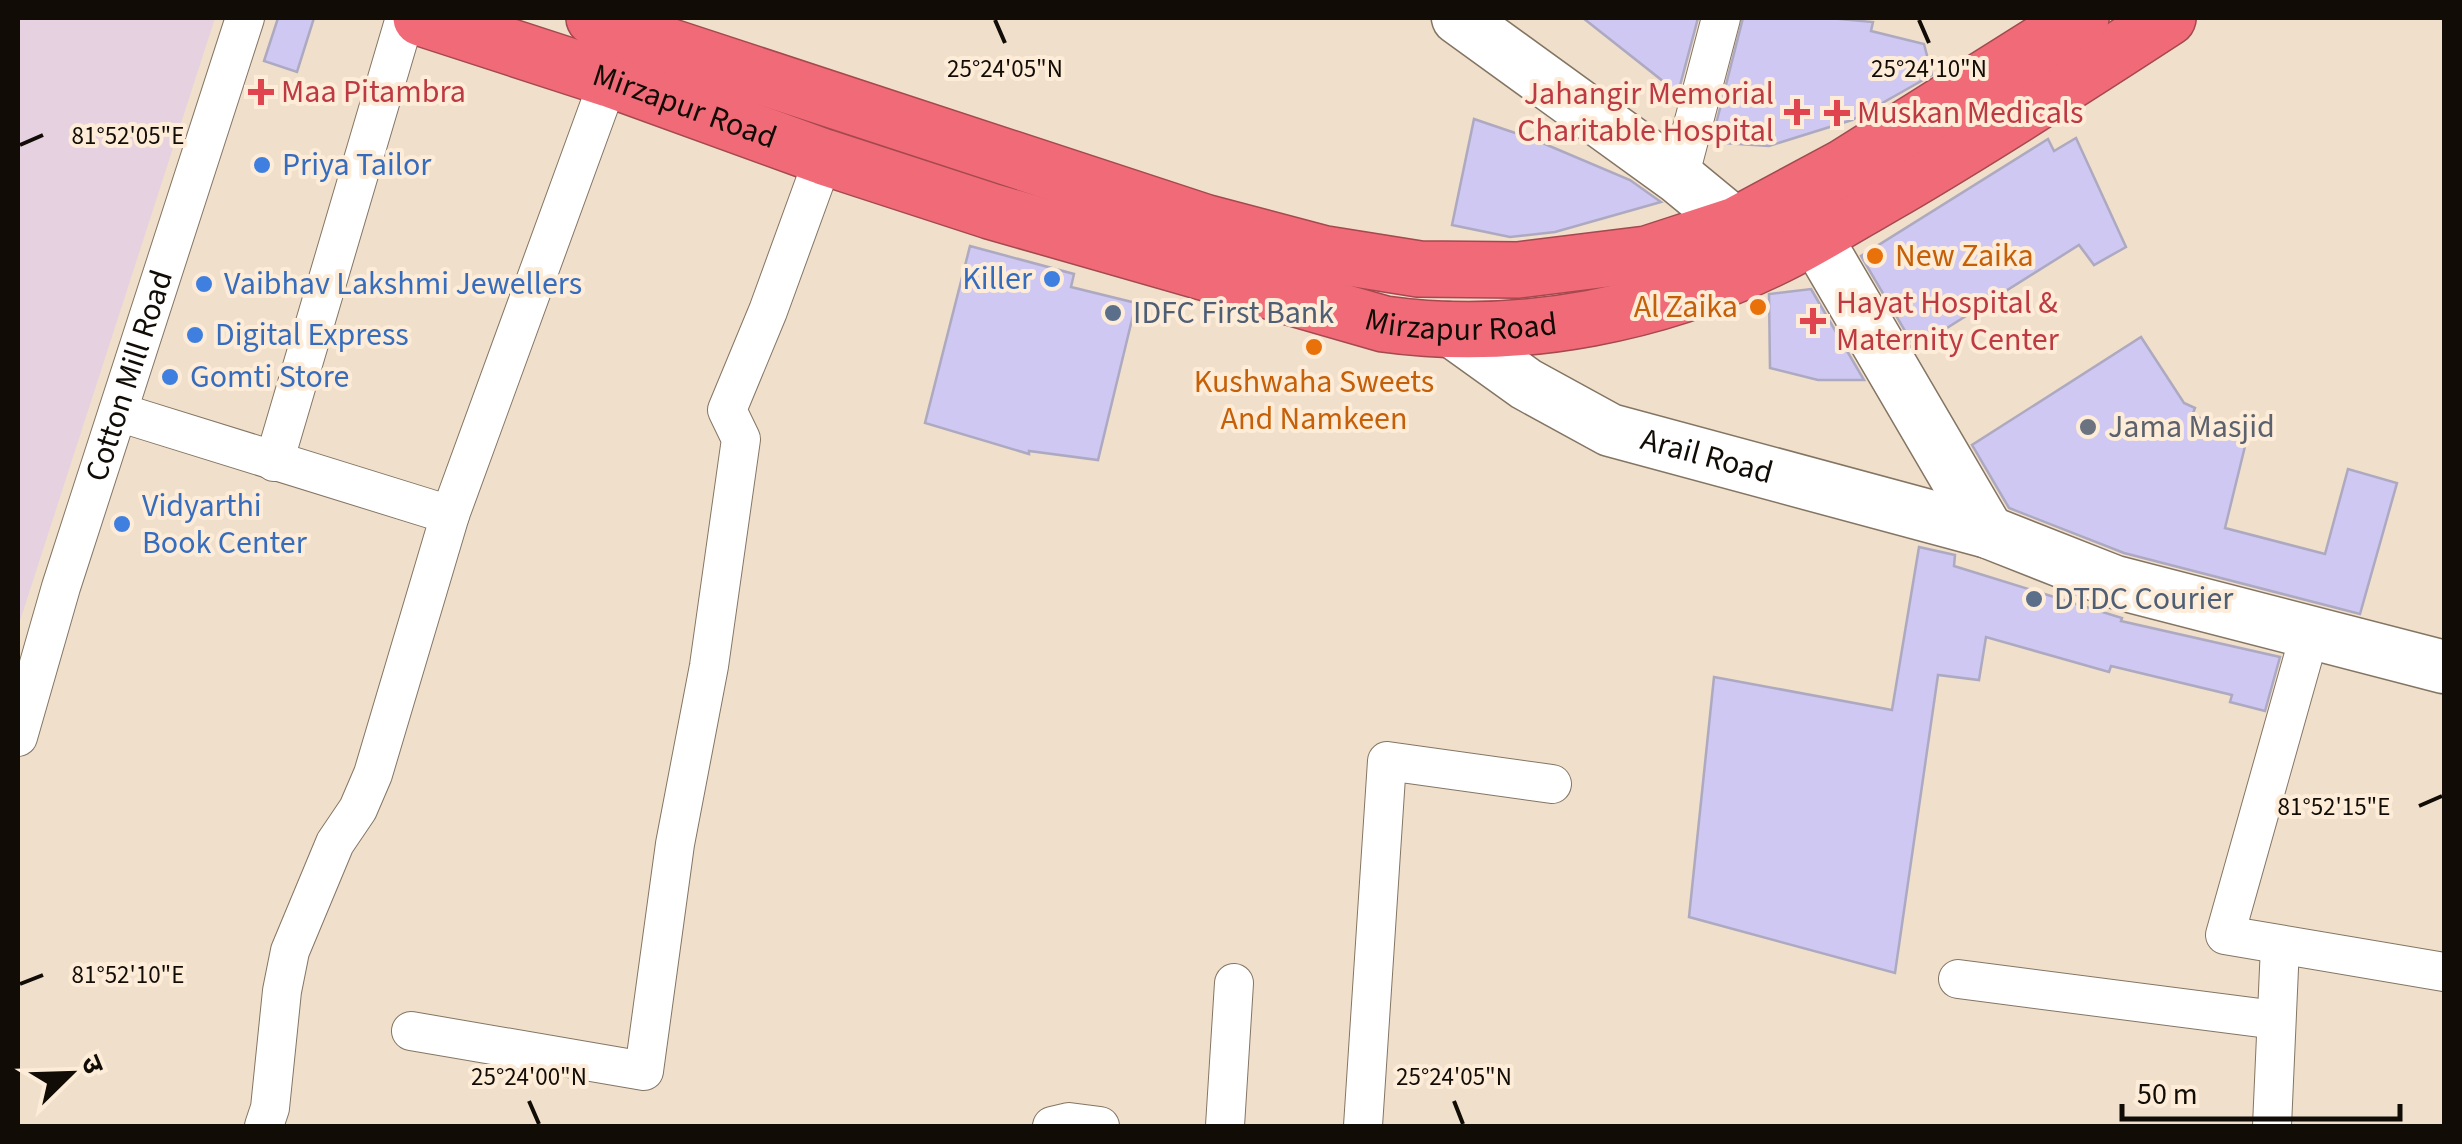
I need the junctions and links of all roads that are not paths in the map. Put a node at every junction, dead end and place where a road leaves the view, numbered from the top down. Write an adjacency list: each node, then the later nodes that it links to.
1 (245, 18): 15 (street, Cotton Mill Road)
2 (405, 18): 16 (street)
3 (421, 18): 9 (highway, Mirzapur Road)
4 (594, 18): 13 (highway, Mirzapur Road)
5 (1458, 18): 11 (main road)
6 (1720, 18): 11 (street)
7 (2081, 18): 12 (highway, Mirzapur Road)
8 (2168, 18): 12 (highway, Mirzapur Road)
9 (609, 79): 10 (highway, Mirzapur Road); 17 (street)
10 (824, 156): 14 (highway, Mirzapur Road); 28 (street)
11 (1680, 178): 13 (main road)
12 (1803, 215): 13 (highway, Mirzapur Road); 14 (highway, Mirzapur Road); 18 (main road)
13 (1736, 225)
14 (1448, 328): 18 (main road, Arail Road)
15 (118, 412): 16 (street); 21 (street, Cotton Mill Road)
16 (274, 462): 17 (street)
17 (450, 515): 29 (street)
18 (1988, 532): 19 (main road, Arail Road)
19 (2310, 633): 20 (main road, Arail Road); 23 (street)
20 (2444, 668)
21 (18, 737)
22 (1552, 784): 33 (street)
23 (2280, 946): 24 (street); 27 (street)
24 (2444, 972)
25 (1958, 978): 27 (street)
26 (1234, 982): 32 (street)
27 (2276, 1020): 34 (street)
28 (412, 1031)
29 (264, 1126)
30 (1052, 1126): 31 (street)
31 (1100, 1126)
32 (1225, 1126)
33 (1362, 1126)
34 (2272, 1126)

